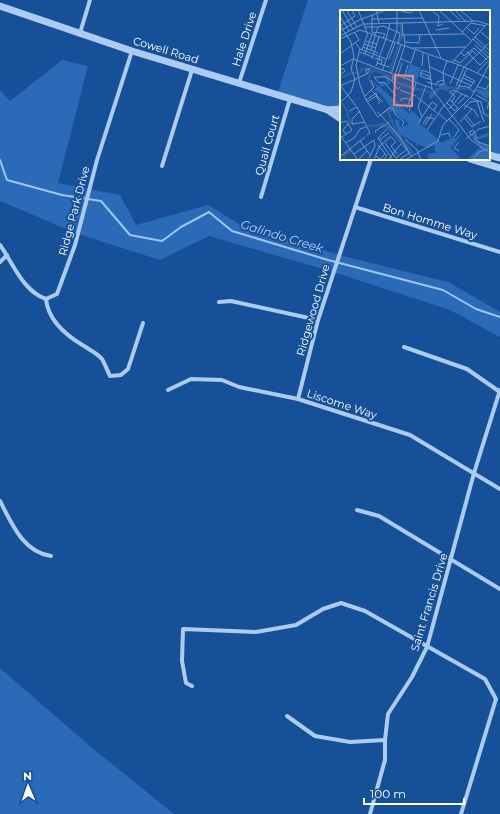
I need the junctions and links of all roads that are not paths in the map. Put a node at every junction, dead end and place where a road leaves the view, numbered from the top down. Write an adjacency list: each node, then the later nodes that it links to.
1 (1, 0): 4 (street)
2 (90, 0): 5 (street)
3 (266, 0): 8 (street, Hale Drive)
4 (0, 5): 5 (street, Cowell Road)
5 (80, 33): 6 (street, Cowell Road)
6 (132, 51): 7 (street, Cowell Road); 25 (street, Ridge Park Drive)
7 (192, 70): 8 (street, Cowell Road); 17 (street)
8 (239, 83): 9 (street, Cowell Road)
9 (290, 99): 11 (street, Cowell Road); 19 (street, Quail Court)
10 (340, 109): 11 (street, Cowell Road)
11 (328, 110): 12 (street, Cowell Road)
12 (340, 118)
13 (490, 154): 14 (street)
14 (500, 158)
15 (371, 160): 20 (street, Ridgewood Drive)
16 (473, 160): 18 (street)
17 (162, 166)
18 (500, 168)
19 (262, 197)
20 (355, 207): 22 (street, Bon Homme Way); 27 (street, Ridgewood Drive)
21 (0, 245): 23 (street)
22 (500, 252)
23 (7, 255): 24 (street); 25 (street)
24 (0, 262)
25 (46, 299): 28 (street)
26 (219, 302): 27 (street)
27 (318, 320): 32 (street, Ridgewood Drive)
28 (143, 323)
29 (404, 347): 31 (street)
30 (168, 390): 32 (street, Liscome Way)
31 (500, 391): 33 (street, Saint Francis Drive)
32 (298, 399): 33 (street, Liscome Way)
33 (474, 473): 34 (street, Liscome Way); 38 (street, Saint Francis Drive)
34 (500, 489)
35 (0, 501): 37 (street)
36 (357, 510): 38 (street)
37 (51, 556)
38 (451, 561): 39 (street); 40 (street, Saint Francis Drive)
39 (500, 589)
40 (427, 647): 41 (street); 43 (street, Saint Francis Drive); 45 (street)
41 (192, 686)
42 (287, 716): 43 (street)
43 (384, 740): 44 (street, Saint Francis Drive)
44 (370, 814)
45 (461, 814)

